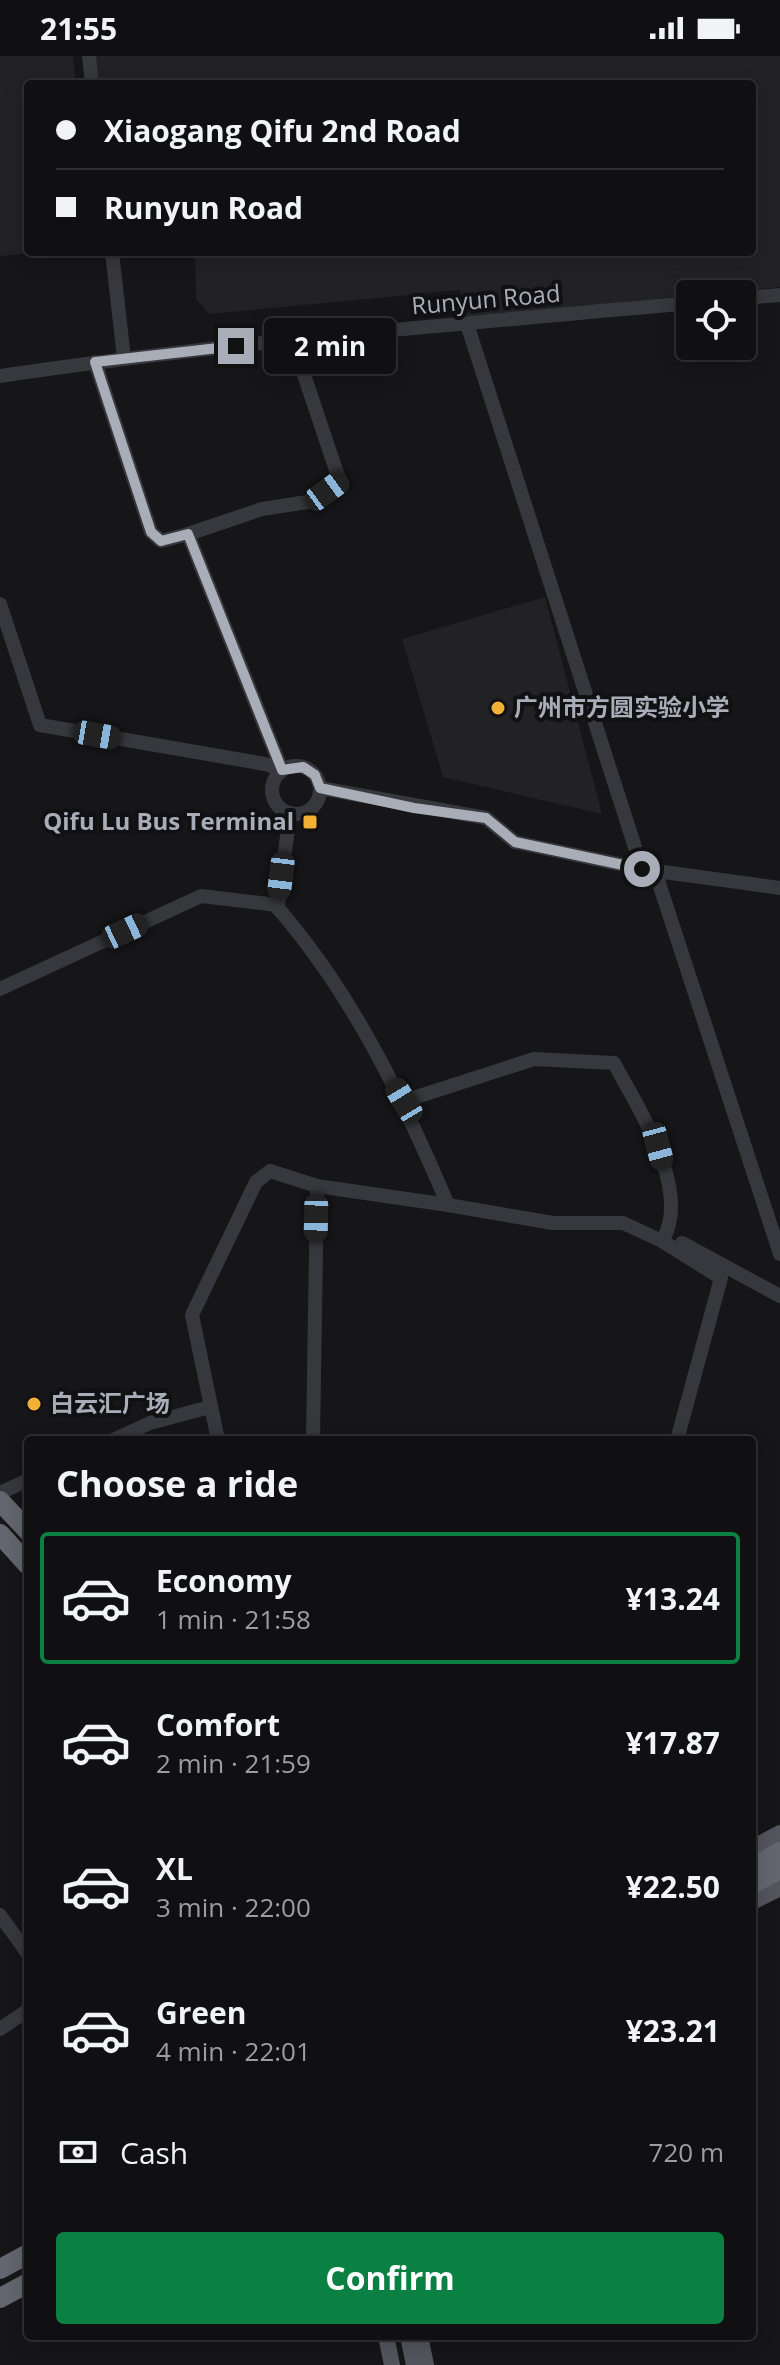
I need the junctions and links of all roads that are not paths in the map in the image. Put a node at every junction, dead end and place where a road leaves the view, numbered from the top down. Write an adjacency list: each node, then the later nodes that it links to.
1 (89, 56): 2 (street)
2 (92, 80)
3 (112, 256): 9 (street)
4 (780, 295): 5 (street)
5 (756, 297)
6 (676, 304): 7 (street, Runyun Road)
7 (467, 324): 8 (street, Runyun Road); 17 (street)
8 (292, 339): 9 (street, Runyun Road); 12 (street)
9 (124, 358): 10 (street, Runyun Road)
10 (95, 362): 11 (street, Runyun Road); 12 (street)
11 (0, 376)
12 (188, 534): 14 (street)
13 (0, 604): 14 (street)
14 (282, 770): 15 (street); 16 (street)
15 (320, 788): 16 (street); 17 (street)
16 (290, 813): 19 (street)
17 (648, 870): 18 (street); 25 (street)
18 (780, 888)
19 (275, 905): 20 (street); 21 (street)
20 (0, 989)
21 (404, 1101): 23 (street); 24 (street)
22 (317, 1186): 23 (street); 27 (street); 30 (street)
23 (448, 1205): 24 (street)
24 (664, 1238): 26 (street); 31 (street)
25 (780, 1254)
26 (780, 1296)
27 (210, 1407): 28 (street); 29 (street)
28 (122, 1436)
29 (217, 1436)
30 (313, 1436)
31 (678, 1436)
32 (24, 1482): 33 (street)
33 (0, 1493)
34 (0, 1501): 35 (highway)
35 (24, 1527)
36 (0, 1534): 37 (highway)
37 (24, 1561)
38 (780, 1833): 39 (main road)
39 (756, 1846)
40 (780, 1851): 41 (highway)
41 (756, 1864)
42 (780, 1871): 43 (highway)
43 (756, 1884)
44 (780, 1888): 45 (main road)
45 (756, 1900)
46 (0, 1915): 47 (street)
47 (24, 1948)
48 (24, 2013): 49 (street)
49 (0, 2029)
50 (24, 2249): 52 (highway)
51 (24, 2256): 54 (highway)
52 (0, 2261)
53 (24, 2266): 56 (highway)
54 (0, 2269)
55 (24, 2277): 58 (highway)
56 (0, 2278)
57 (24, 2285): 59 (highway)
58 (0, 2290)
59 (0, 2298)
60 (24, 2301): 61 (highway)
61 (0, 2312)
62 (387, 2340): 66 (main road)
63 (399, 2340): 67 (main road)
64 (409, 2340): 68 (main road)
65 (421, 2340): 69 (main road)
66 (392, 2365)
67 (404, 2365)
68 (414, 2365)
69 (426, 2365)

